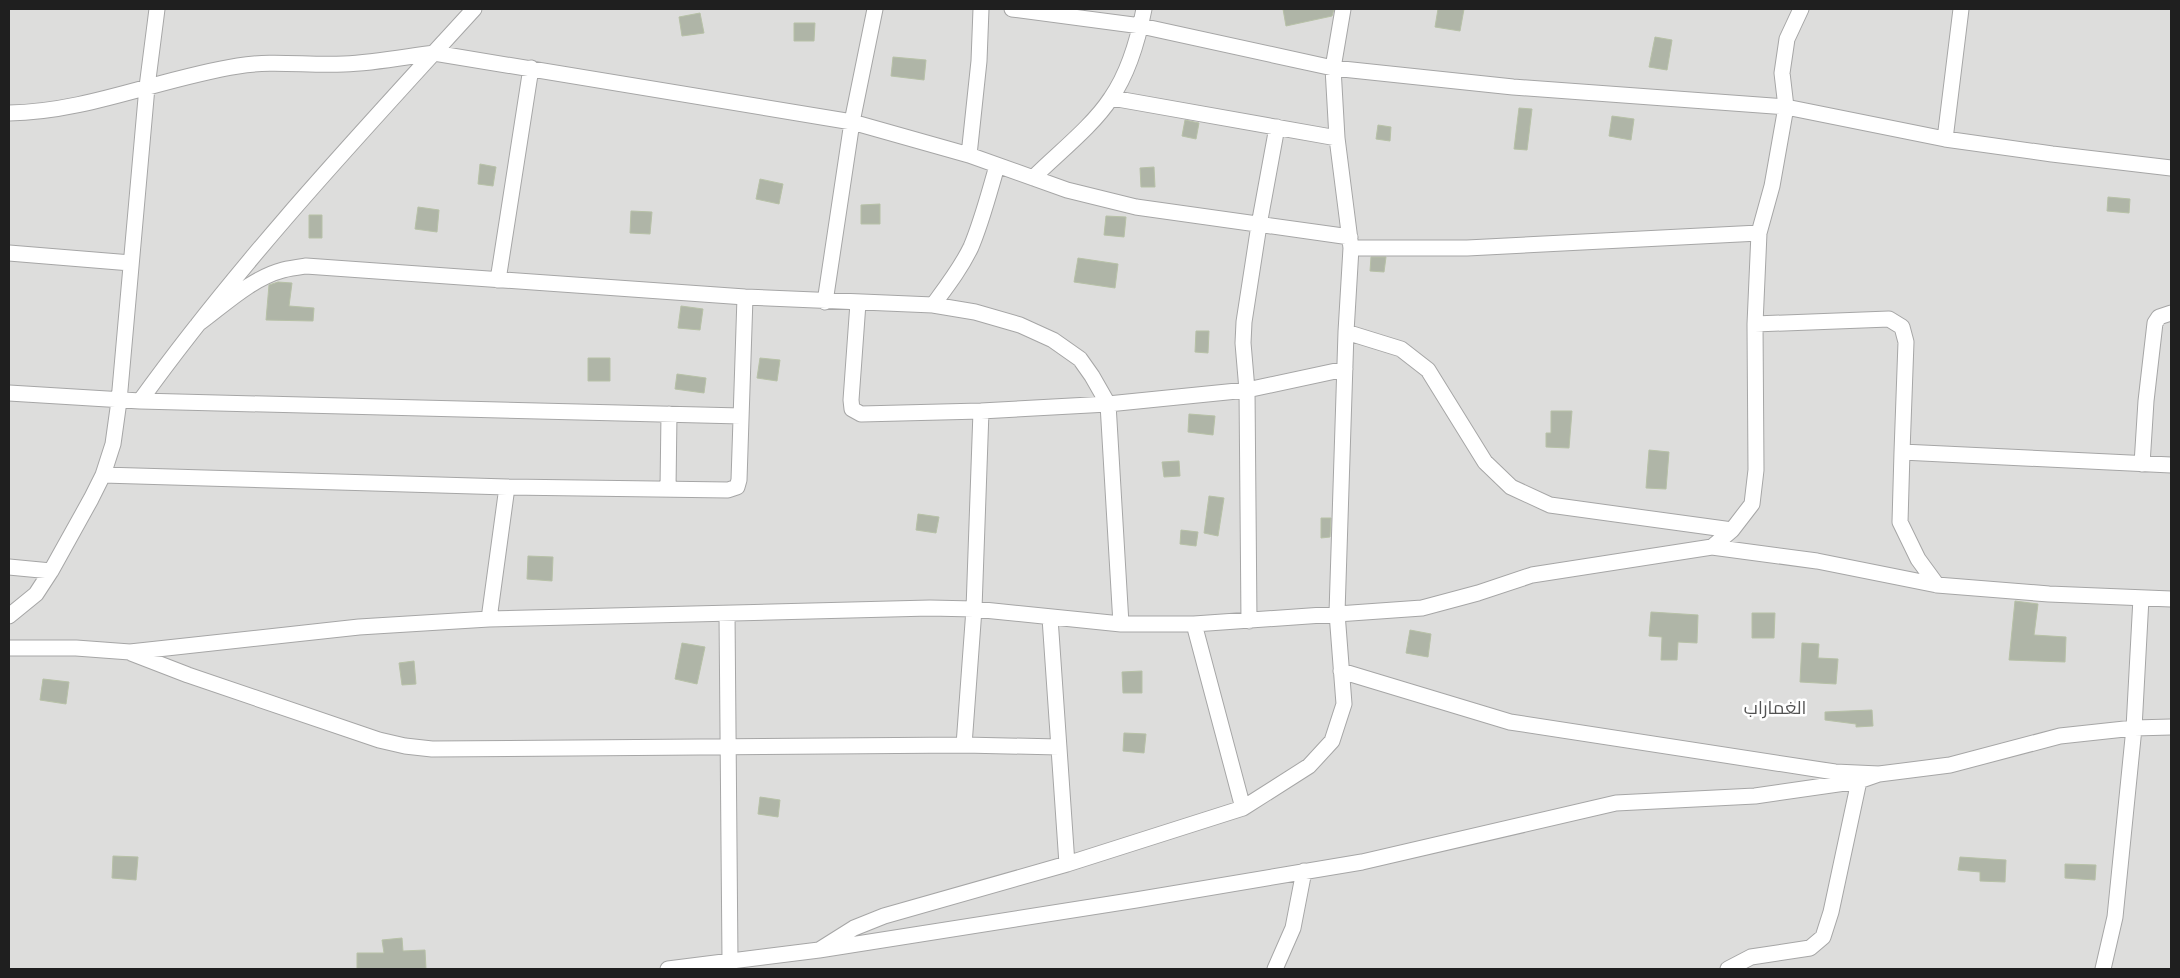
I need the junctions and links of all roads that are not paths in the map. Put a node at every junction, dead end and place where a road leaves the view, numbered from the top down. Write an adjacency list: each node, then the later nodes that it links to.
1 (154, 9): 14 (street)
2 (474, 9): 11 (street)
3 (875, 9): 18 (street)
4 (981, 9): 22 (street)
5 (1012, 9): 10 (street)
6 (1144, 9): 10 (street)
7 (1343, 9): 13 (street)
8 (1800, 9): 16 (street)
9 (1962, 9): 21 (street)
10 (1141, 26): 13 (street); 15 (street)
11 (434, 53): 12 (street); 14 (street); 37 (street)
12 (530, 68): 18 (street); 31 (street)
13 (1333, 68): 16 (street); 20 (street)
14 (147, 87): 17 (street); 30 (street)
15 (1112, 98): 19 (street); 25 (street)
16 (1786, 107): 21 (street); 27 (street)
17 (9, 113)
18 (852, 122): 22 (street); 33 (street)
19 (1277, 127): 20 (street); 26 (street)
20 (1337, 138): 28 (street)
21 (1945, 139): 24 (street)
22 (969, 155): 23 (street)
23 (997, 166): 25 (street); 35 (street)
24 (2171, 168)
25 (1033, 178): 26 (street)
26 (1259, 225): 28 (street); 41 (street)
27 (1759, 233): 28 (street); 38 (street)
28 (1350, 243): 39 (street)
29 (9, 252): 30 (street)
30 (131, 263): 43 (street)
31 (498, 280): 32 (street); 37 (street)
32 (745, 297): 33 (street); 48 (street)
33 (825, 302): 34 (street)
34 (858, 303): 35 (street); 46 (street)
35 (933, 305): 45 (street)
36 (2171, 313): 50 (street)
37 (198, 324): 44 (street)
38 (1755, 324): 49 (street); 55 (street)
39 (1346, 332): 40 (street); 55 (street)
40 (1345, 368): 41 (street); 63 (street)
41 (1247, 390): 45 (street); 68 (street)
42 (9, 393): 43 (street)
43 (119, 401): 44 (street); 52 (street)
44 (140, 402): 47 (street)
45 (1108, 404): 46 (street); 69 (street)
46 (981, 411): 62 (street)
47 (669, 414): 48 (street); 54 (street)
48 (741, 416): 54 (street)
49 (1902, 452): 50 (street); 59 (street)
50 (2142, 464): 51 (street)
51 (2171, 466)
52 (103, 475): 53 (street); 58 (street)
53 (507, 486): 54 (street); 67 (street)
54 (668, 488)
55 (1732, 530): 56 (street)
56 (1712, 547): 59 (street); 63 (street)
57 (9, 567): 58 (street)
58 (52, 571): 65 (street)
59 (1937, 584): 60 (street)
60 (2141, 598): 61 (street); 75 (street)
61 (2171, 599)
62 (974, 609): 64 (street); 66 (street); 76 (street)
63 (1337, 613): 68 (street); 73 (street)
64 (727, 614): 67 (street); 77 (street)
65 (9, 616)
66 (1050, 618): 69 (street); 78 (street)
67 (490, 619): 72 (street)
68 (1249, 621): 70 (street)
69 (1121, 624): 70 (street)
70 (1194, 624): 81 (street)
71 (9, 648): 72 (street)
72 (130, 652): 77 (street)
73 (1341, 671): 79 (street); 81 (street)
74 (2171, 727): 75 (street)
75 (2134, 728): 79 (street); 89 (street)
76 (964, 745): 77 (street); 78 (street)
77 (729, 746): 85 (street)
78 (1059, 747): 82 (street)
79 (1879, 774): 80 (street)
80 (1859, 781): 83 (street); 88 (street)
81 (1243, 808): 82 (street)
82 (1067, 864): 84 (street)
83 (1304, 871): 84 (street); 87 (street)
84 (819, 950): 85 (street)
85 (730, 960): 86 (street)
86 (668, 969)
87 (1275, 969)
88 (1728, 969)
89 (2103, 969)

